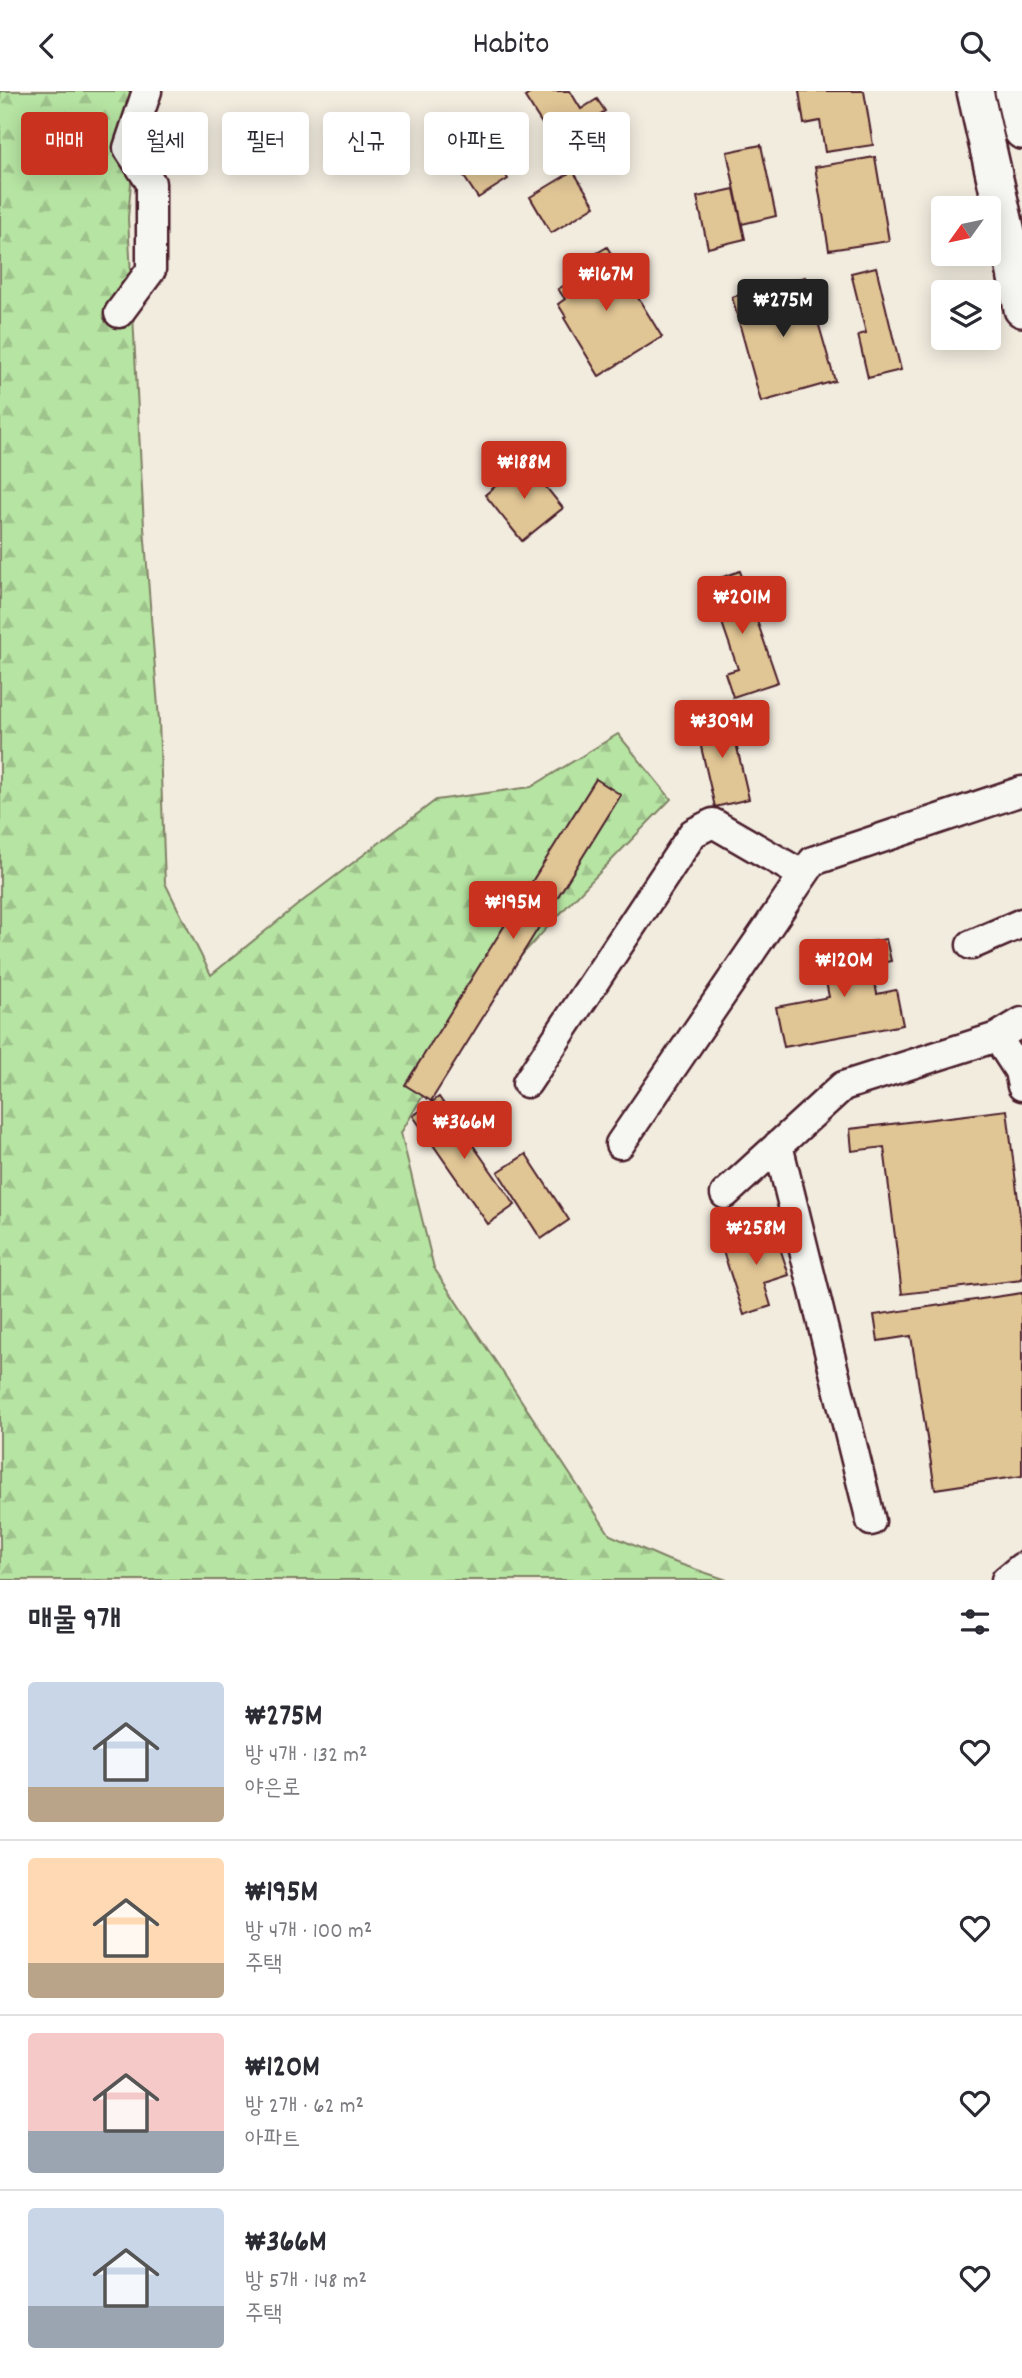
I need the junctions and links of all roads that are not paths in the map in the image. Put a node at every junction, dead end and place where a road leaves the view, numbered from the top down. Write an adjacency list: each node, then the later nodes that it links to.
1 (147, 91): 6 (street)
2 (975, 91): 5 (main road)
3 (1013, 91): 4 (main road)
4 (1022, 131)
5 (1022, 309)
6 (119, 313)
7 (1022, 791): 8 (street)
8 (803, 875): 13 (street); 15 (street)
9 (1022, 923): 10 (street)
10 (971, 945)
11 (1022, 1021): 12 (street)
12 (997, 1037): 14 (street); 16 (street)
13 (527, 1083)
14 (1022, 1087)
15 (620, 1144)
16 (778, 1145): 17 (street); 18 (street)
17 (725, 1194)
18 (871, 1521)
19 (1022, 1567): 20 (street)
20 (1006, 1580)

